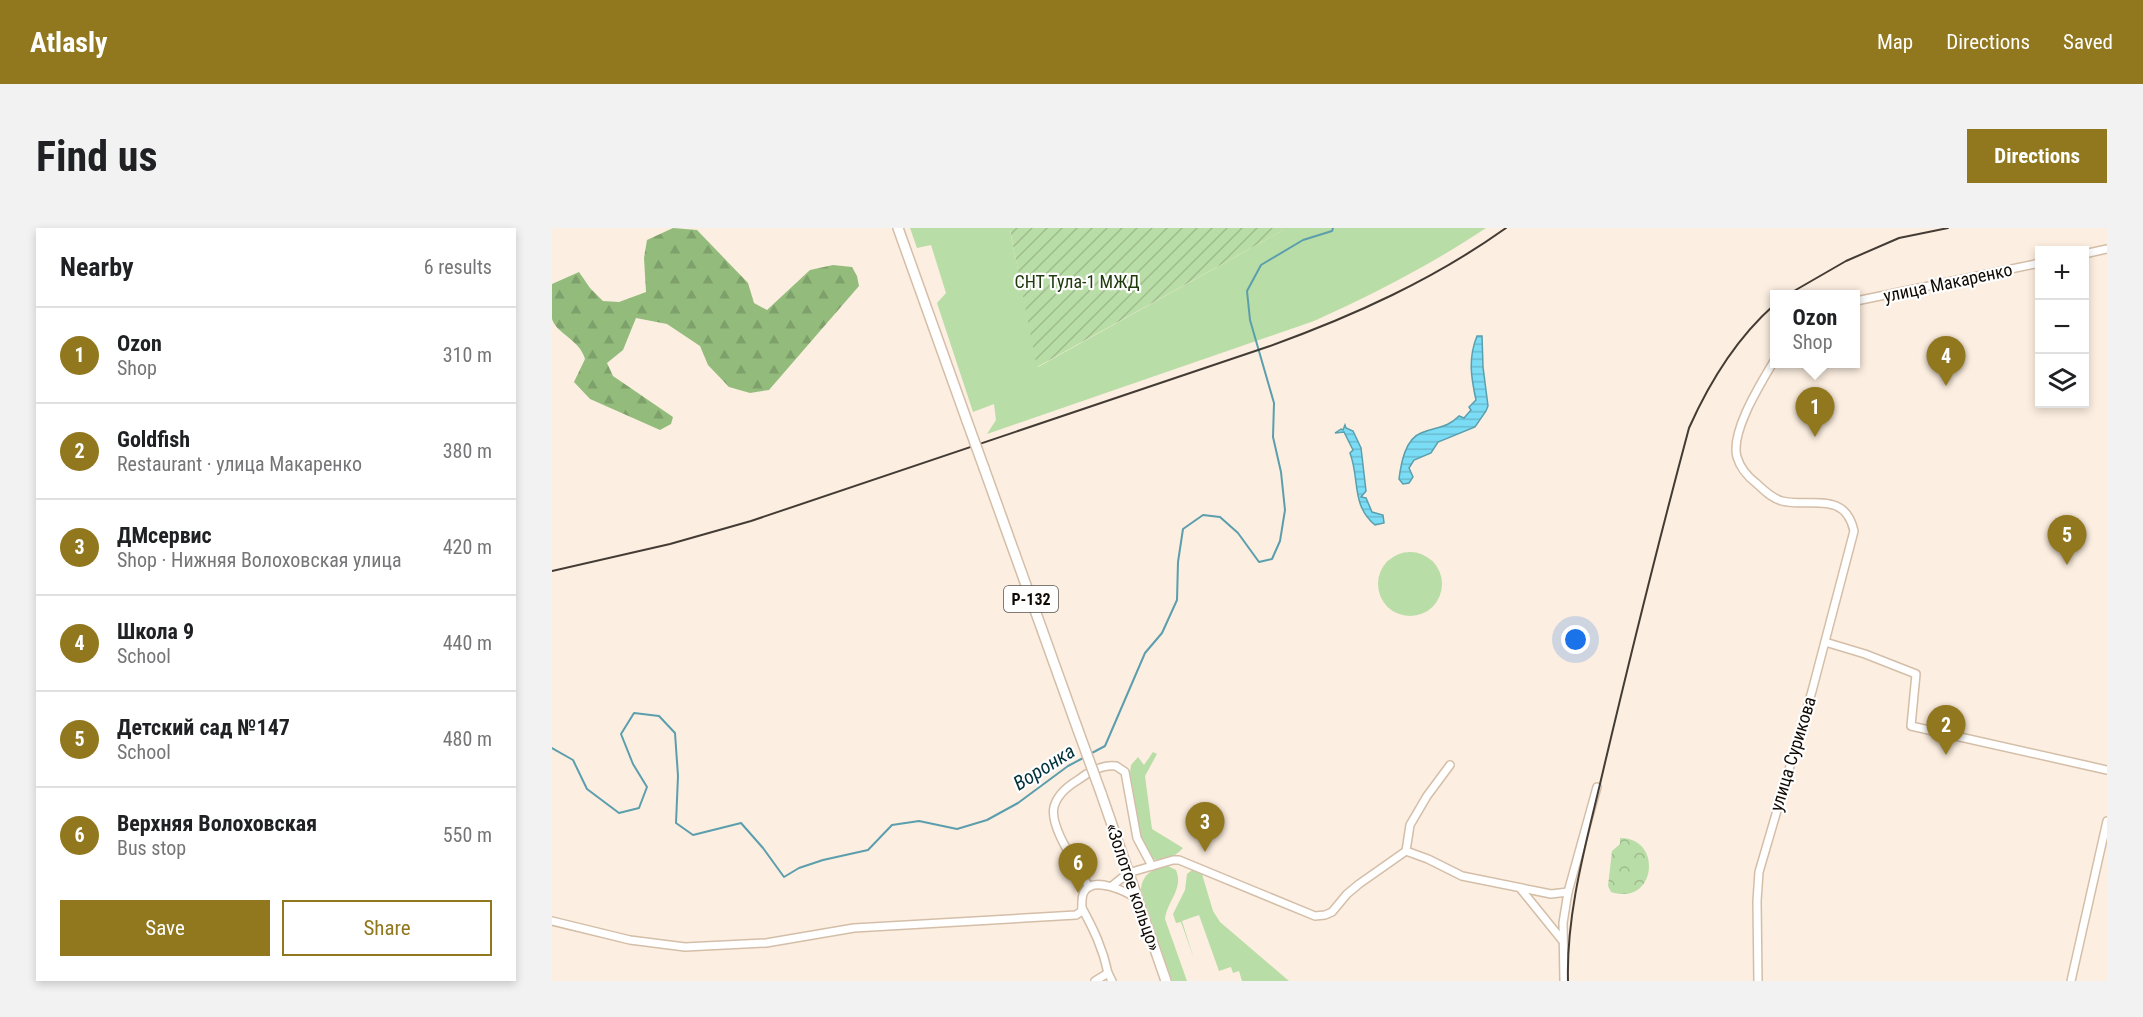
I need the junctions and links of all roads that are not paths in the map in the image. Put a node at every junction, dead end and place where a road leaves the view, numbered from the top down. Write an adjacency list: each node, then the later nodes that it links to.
1 (898, 228): 14 (main road, «Золотое кольцо» / Р-132, bridge)
2 (2107, 249): 3 (street)
3 (2089, 253)
4 (2035, 264): 5 (street, улица Макаренко)
5 (1860, 300)
6 (1770, 368): 7 (street, улица Сурикова)
7 (1826, 642): 9 (street); 28 (street, улица Сурикова)
8 (1450, 765): 12 (street)
9 (2107, 770)
10 (1597, 787): 18 (street)
11 (2107, 821): 29 (street)
12 (1406, 851): 13 (street); 17 (street)
13 (1152, 866): 14 (street); 16 (street)
14 (1128, 873): 15 (street); 19 (main road, «Золотое кольцо» / Р-132)
15 (1112, 886): 16 (street); 19 (street)
16 (1089, 887): 20 (street)
17 (1520, 888): 18 (street); 22 (street)
18 (1568, 892): 22 (street)
19 (1137, 899): 26 (main road, «Золотое кольцо» / Р-132)
20 (1082, 908): 21 (street); 23 (street)
21 (552, 921)
22 (1562, 940): 27 (street)
23 (1108, 973): 24 (street); 25 (street)
24 (1095, 981)
25 (1112, 981)
26 (1166, 981)
27 (1564, 981)
28 (1758, 981)
29 (2071, 981)

